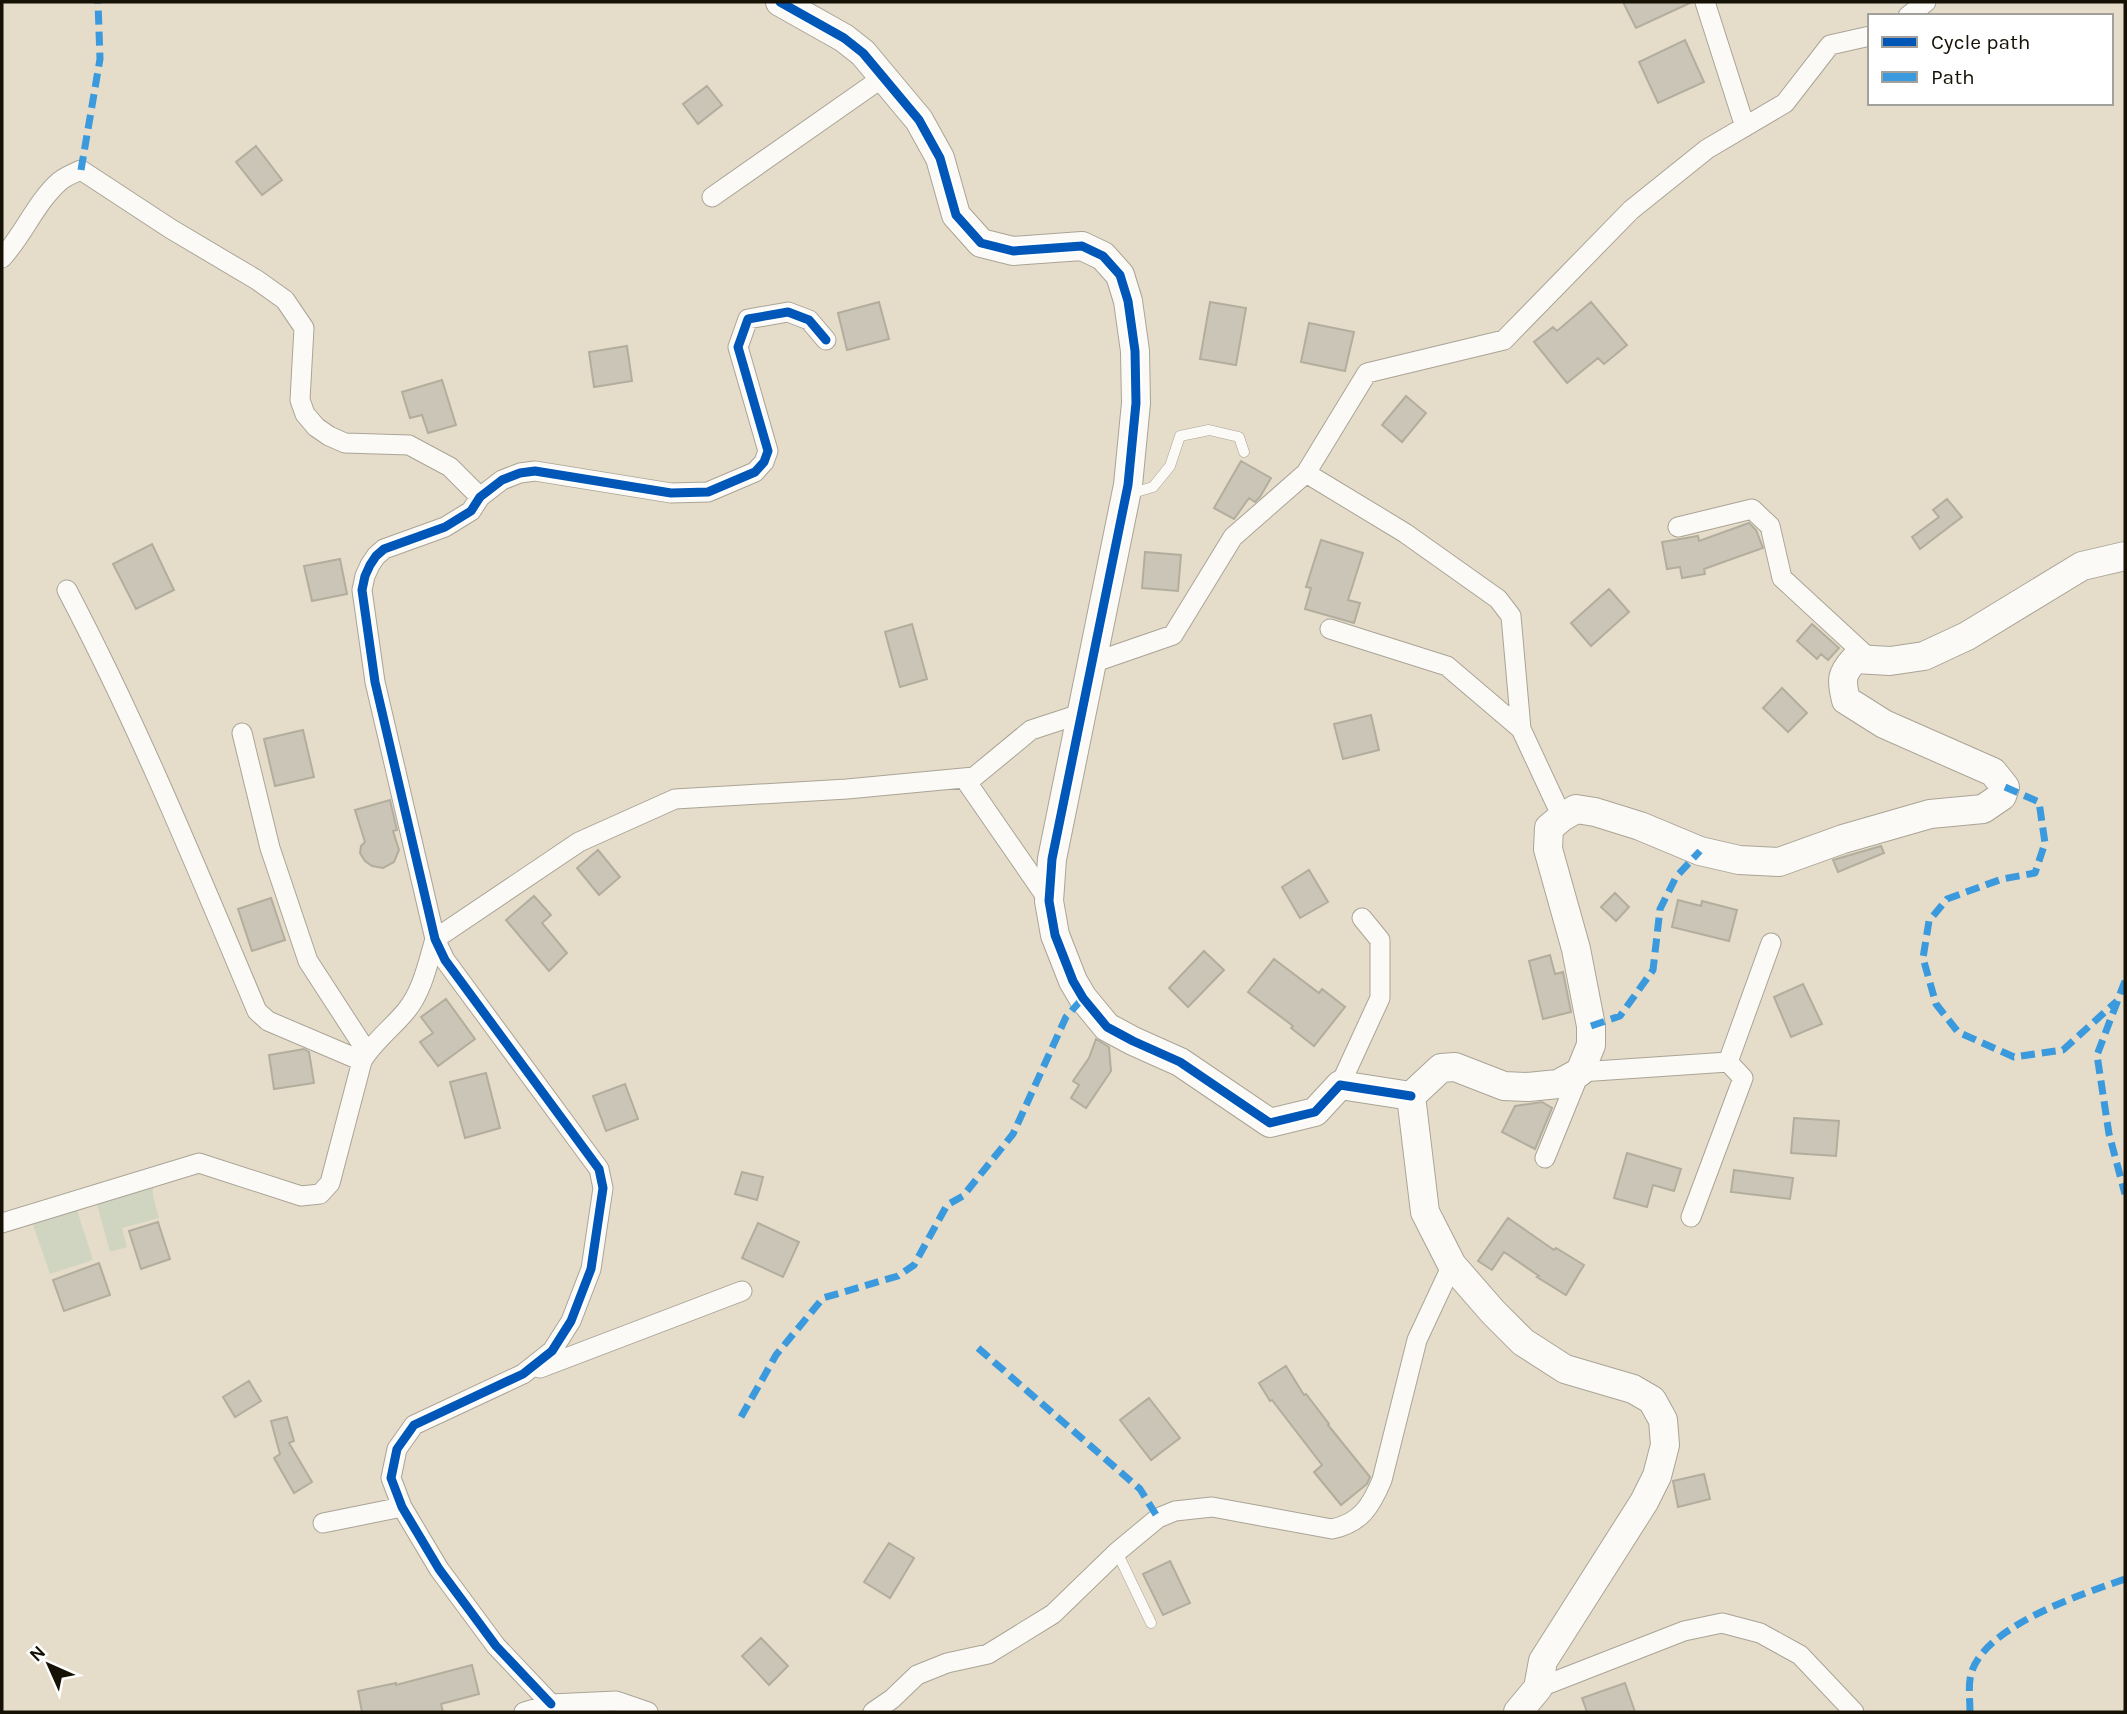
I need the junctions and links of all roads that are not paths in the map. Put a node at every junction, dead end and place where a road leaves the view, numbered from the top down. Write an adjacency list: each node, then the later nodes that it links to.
1 (780, 2): 6 (street)
2 (1705, 2): 7 (street)
3 (1926, 2): 4 (street)
4 (1911, 14)
5 (1868, 36): 7 (street)
6 (882, 78): 8 (street); 13 (street)
7 (1745, 127): 12 (street)
8 (712, 197)
9 (2, 258): 14 (street)
10 (825, 340): 14 (street)
11 (1244, 452): 13 (lane)
12 (1306, 473): 20 (street); 22 (street)
13 (1125, 495): 20 (street)
14 (480, 497): 28 (street)
15 (1678, 527): 19 (street)
16 (2125, 556): 19 (street)
17 (67, 590): 30 (street)
18 (1330, 629): 22 (street)
19 (1872, 661): 25 (street)
20 (1093, 663): 21 (street)
21 (1083, 713): 24 (street); 26 (street)
22 (1521, 729): 25 (street)
23 (242, 733): 30 (street)
24 (964, 778): 26 (street); 28 (street)
25 (1562, 817): 32 (street)
26 (1049, 901): 33 (street)
27 (1362, 918): 33 (street)
28 (435, 939): 30 (street); 40 (street)
29 (1771, 943): 31 (street)
30 (364, 1057): 37 (street)
31 (1728, 1062): 32 (street); 36 (street)
32 (1580, 1072): 34 (street); 35 (street)
33 (1340, 1085): 34 (street)
34 (1411, 1096): 38 (street)
35 (1545, 1158)
36 (1691, 1217)
37 (2, 1223)
38 (1452, 1265): 43 (street); 45 (street)
39 (742, 1291): 40 (street)
40 (523, 1374): 41 (street)
41 (402, 1507): 42 (street); 46 (street)
42 (323, 1523)
43 (1117, 1552): 44 (lane); 49 (street)
44 (1151, 1623)
45 (1538, 1688): 50 (street); 51 (street)
46 (551, 1704): 47 (street); 48 (street)
47 (524, 1712)
48 (648, 1712)
49 (873, 1712)
50 (1518, 1712)
51 (1854, 1712)

